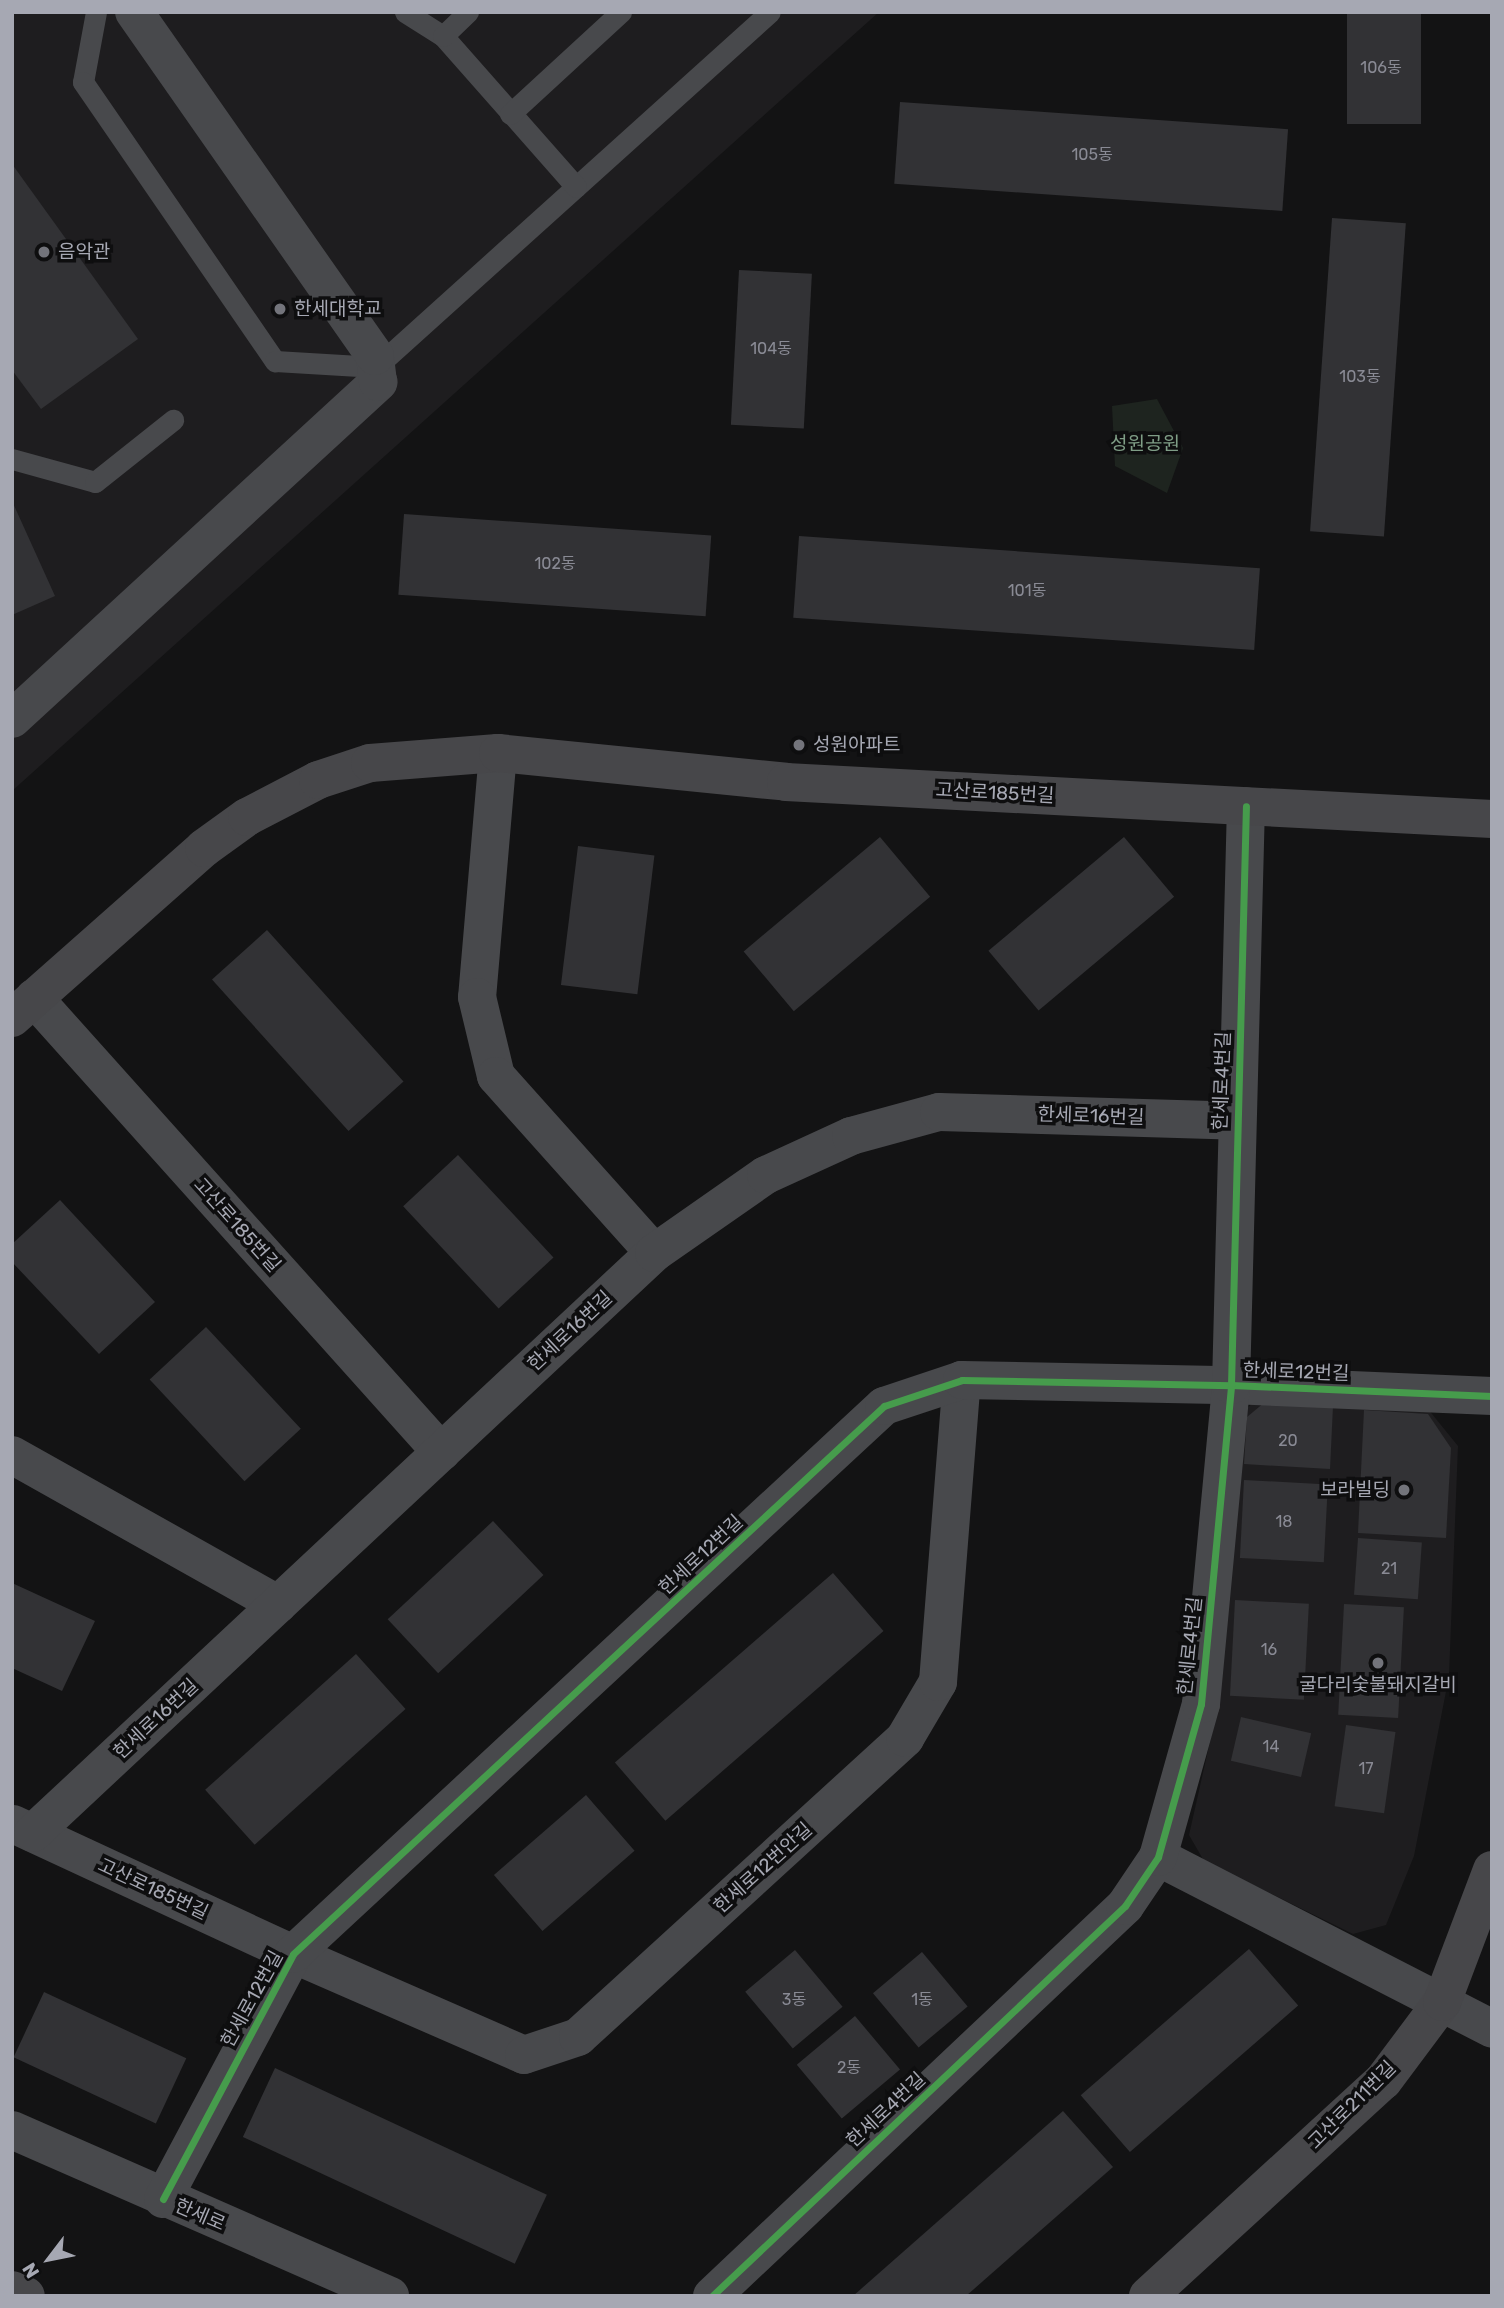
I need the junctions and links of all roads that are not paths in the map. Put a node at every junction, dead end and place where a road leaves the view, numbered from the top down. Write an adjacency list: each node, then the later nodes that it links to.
1 (96, 12): 10 (lane)
2 (134, 12): 10 (street)
3 (405, 12): 7 (lane)
4 (468, 12): 7 (lane)
5 (621, 12): 8 (lane)
6 (770, 12): 9 (lane)
7 (443, 36): 8 (lane)
8 (510, 114): 9 (lane)
9 (576, 187): 10 (lane)
10 (376, 366): 13 (street)
11 (173, 421): 12 (lane)
12 (12, 459)
13 (12, 719)
14 (498, 753): 15 (street, 고산로185번길); 17 (street, 고산로185번길); 19 (street)
15 (1246, 806): 16 (street, 고산로185번길); 18 (street, 한세로4번길)
16 (1492, 819)
17 (23, 1008): 23 (street, 고산로185번길)
18 (1237, 1121): 19 (street, 한세로16번길); 21 (street, 한세로4번길)
19 (654, 1252): 23 (street, 한세로16번길)
20 (962, 1380): 21 (street, 한세로12번길); 29 (street, 한세로12번길); 29 (street, 한세로12번안길)
21 (1231, 1385): 22 (street, 한세로12번길); 27 (street, 한세로4번길)
22 (1492, 1396)
23 (441, 1452): 25 (street, 한세로16번길)
24 (12, 1455): 25 (street)
25 (278, 1604): 26 (street, 한세로16번길)
26 (23, 1828): 29 (street, 고산로185번길)
27 (1158, 1857): 30 (street); 37 (street, 한세로4번길)
28 (1492, 1870): 30 (street, 고산로211번길)
29 (293, 1954): 33 (street, 한세로12번길)
30 (1442, 2002): 31 (street); 38 (street, 고산로211번길)
31 (1492, 2029)
32 (12, 2130): 33 (street, 한세로)
33 (163, 2199): 36 (street, 한세로)
34 (12, 2290): 35 (street)
35 (26, 2296)
36 (390, 2296)
37 (712, 2296)
38 (1149, 2296)

